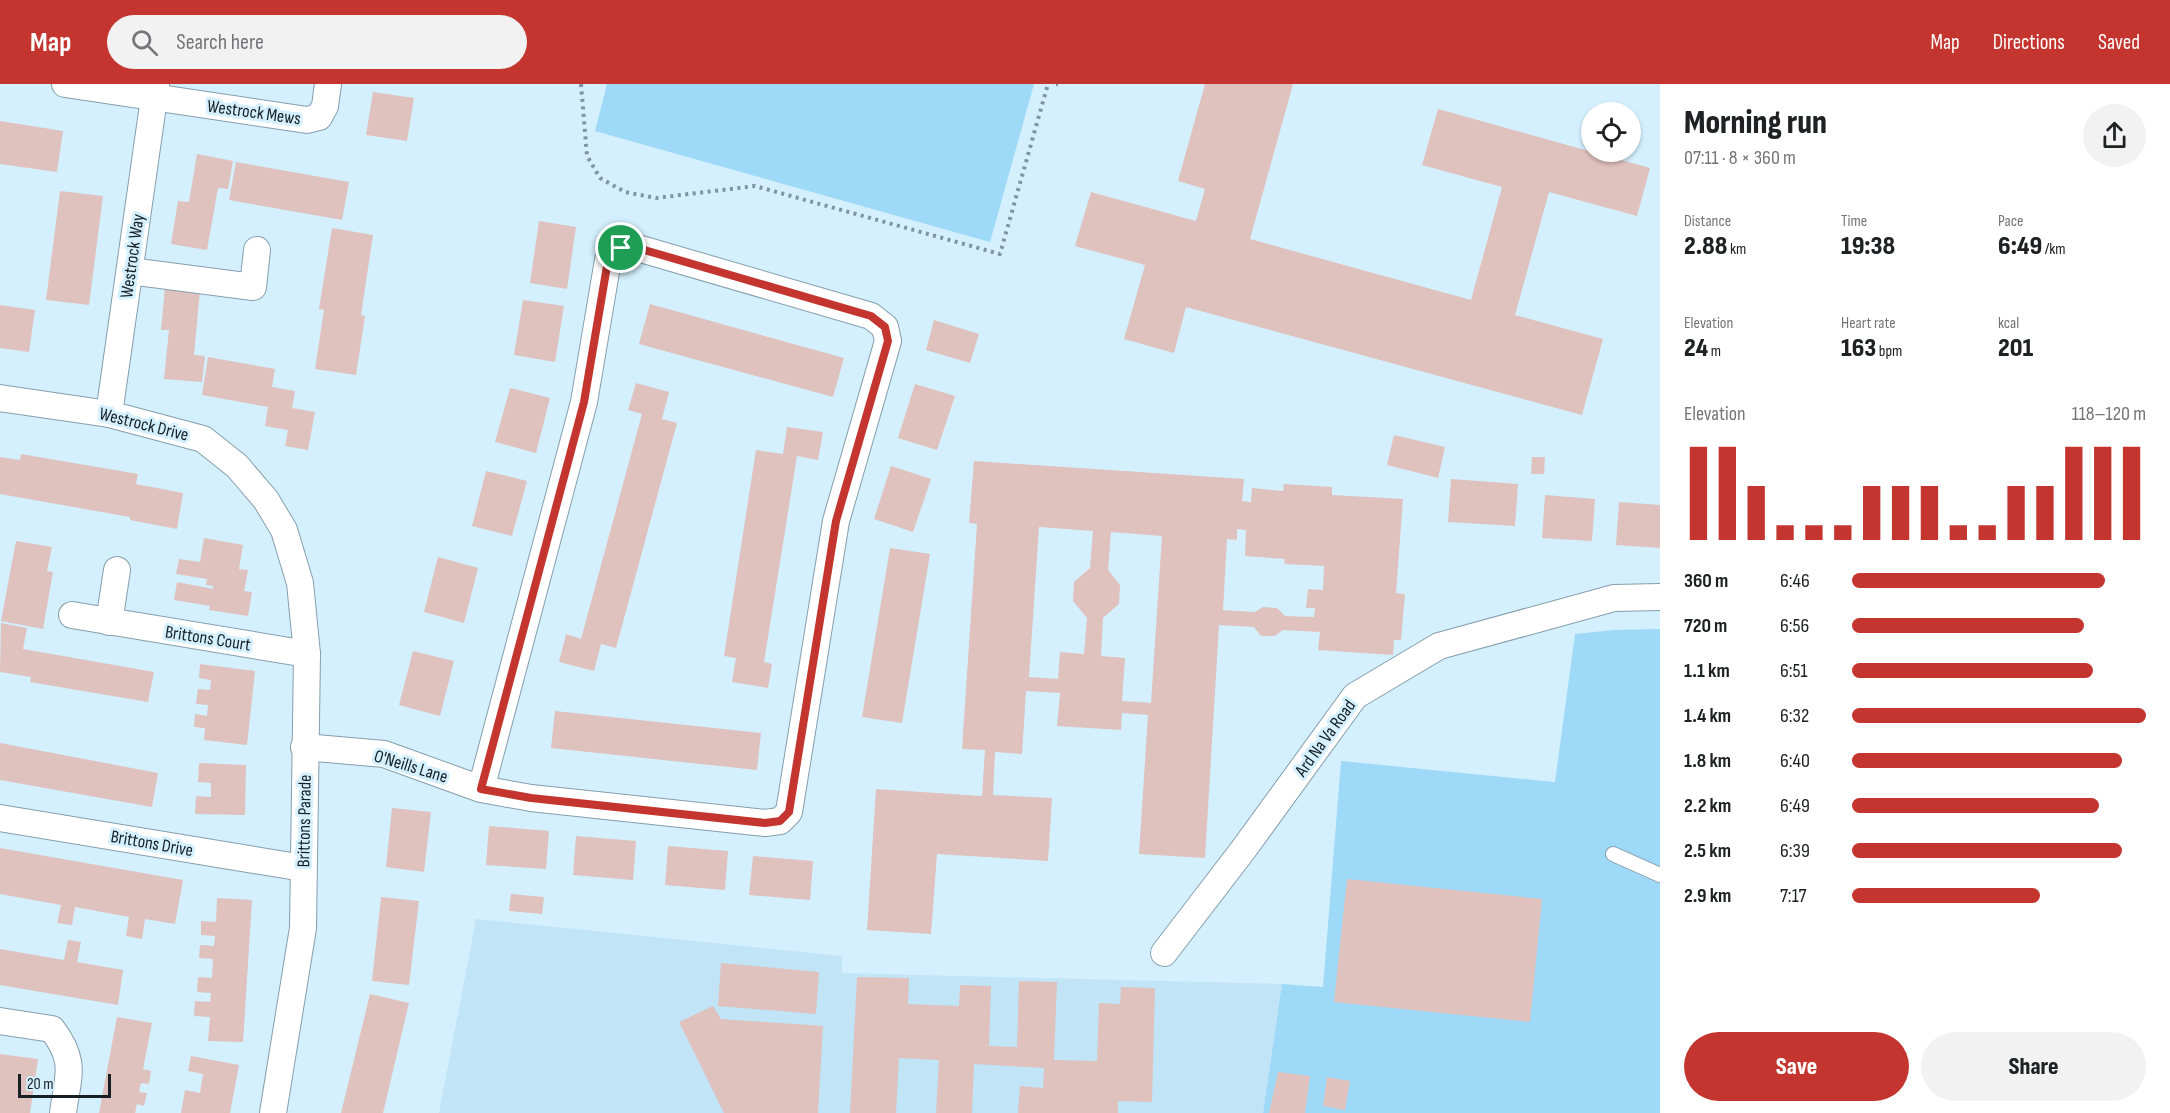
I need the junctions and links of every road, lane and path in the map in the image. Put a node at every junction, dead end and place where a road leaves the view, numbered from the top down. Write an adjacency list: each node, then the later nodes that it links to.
1 (65, 84): 5 (street)
2 (328, 84): 5 (street, Westrock Mews)
3 (581, 84): 4 (path)
4 (1048, 84)
5 (155, 91): 7 (street, Westrock Way)
6 (257, 250): 7 (street)
7 (130, 271): 9 (street, Westrock Way)
8 (0, 398): 9 (street, Westrock Drive)
9 (109, 414): 10 (street, Westrock Drive)
10 (284, 530): 15 (street, Brittons Parade)
11 (117, 570): 14 (street)
12 (1660, 597): 22 (street, Ard Na Va Road)
13 (72, 615): 14 (street, Brittons Court)
14 (109, 622): 15 (street, Brittons Court)
15 (307, 654): 16 (street, Brittons Parade)
16 (304, 747): 17 (street, O'Neills Lane); 20 (street, Brittons Parade)
17 (481, 789): 17 (street, O'Neills Lane)
18 (0, 818): 20 (street, Brittons Drive)
19 (1612, 854): 21 (lane)
20 (303, 868): 25 (street, Brittons Parade)
21 (1660, 875)
22 (1164, 953)
23 (0, 1021): 24 (street)
24 (63, 1113)
25 (273, 1113)

